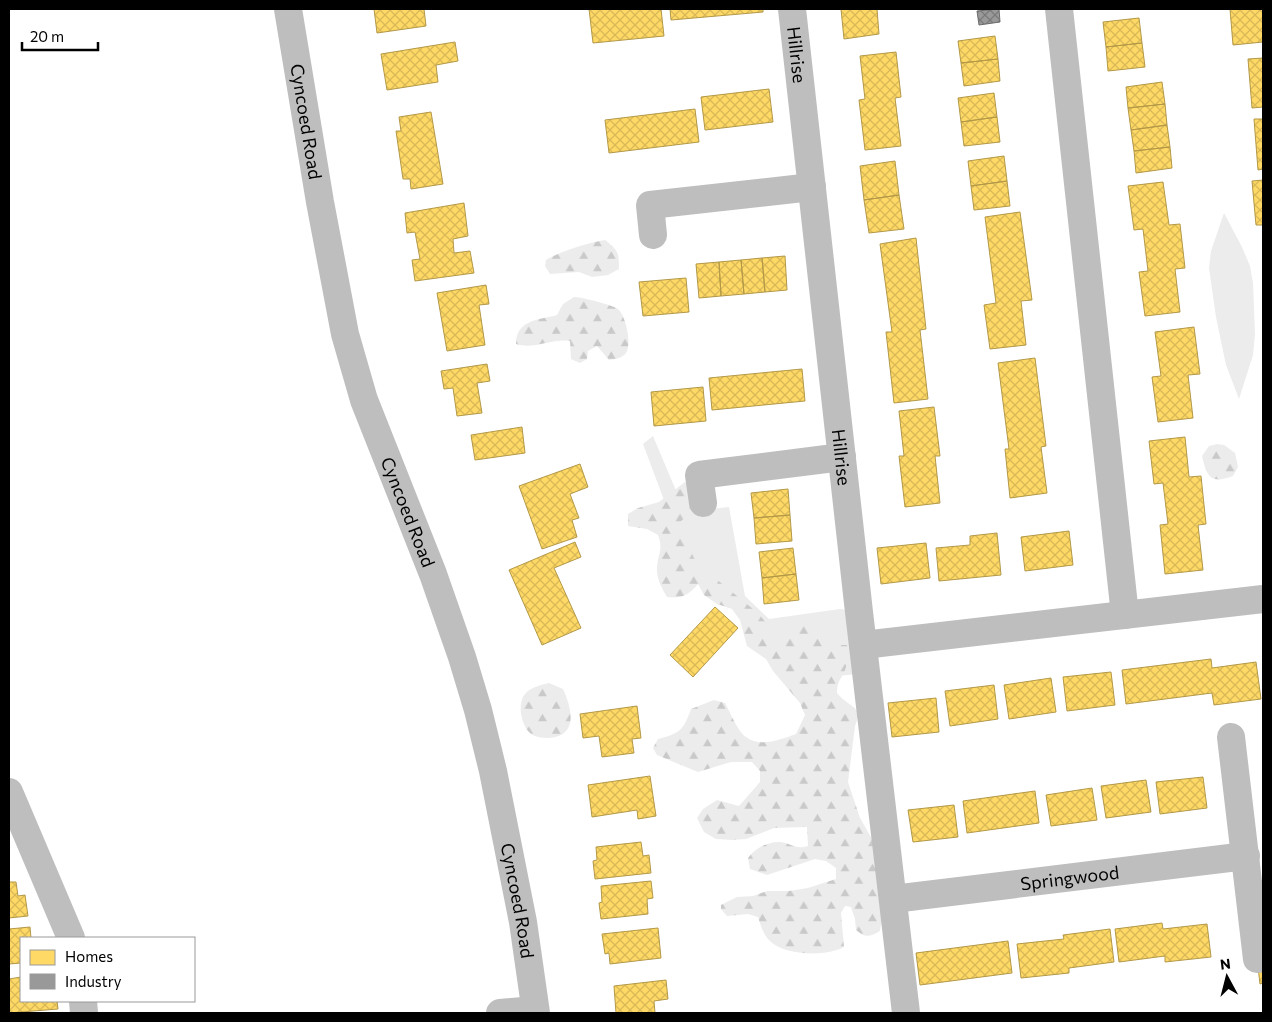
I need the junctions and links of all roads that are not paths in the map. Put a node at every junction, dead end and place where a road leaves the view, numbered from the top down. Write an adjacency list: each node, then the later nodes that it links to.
1 (288, 9): 17 (street, Cyncoed Road)
2 (792, 9): 4 (street, Hillrise)
3 (1058, 9): 9 (street)
4 (812, 187): 5 (street); 6 (street, Hillrise)
5 (653, 235)
6 (842, 457): 7 (street); 10 (street, Hillrise)
7 (703, 503)
8 (1263, 599): 9 (street)
9 (1125, 616): 10 (street)
10 (863, 645): 14 (street)
11 (1231, 737): 13 (street)
12 (9, 792): 15 (street)
13 (1246, 856): 14 (street, Springwood); 16 (street)
14 (893, 899): 19 (street)
15 (71, 937)
16 (1257, 959)
17 (536, 1012): 18 (street)
18 (500, 1013)
19 (906, 1013)

